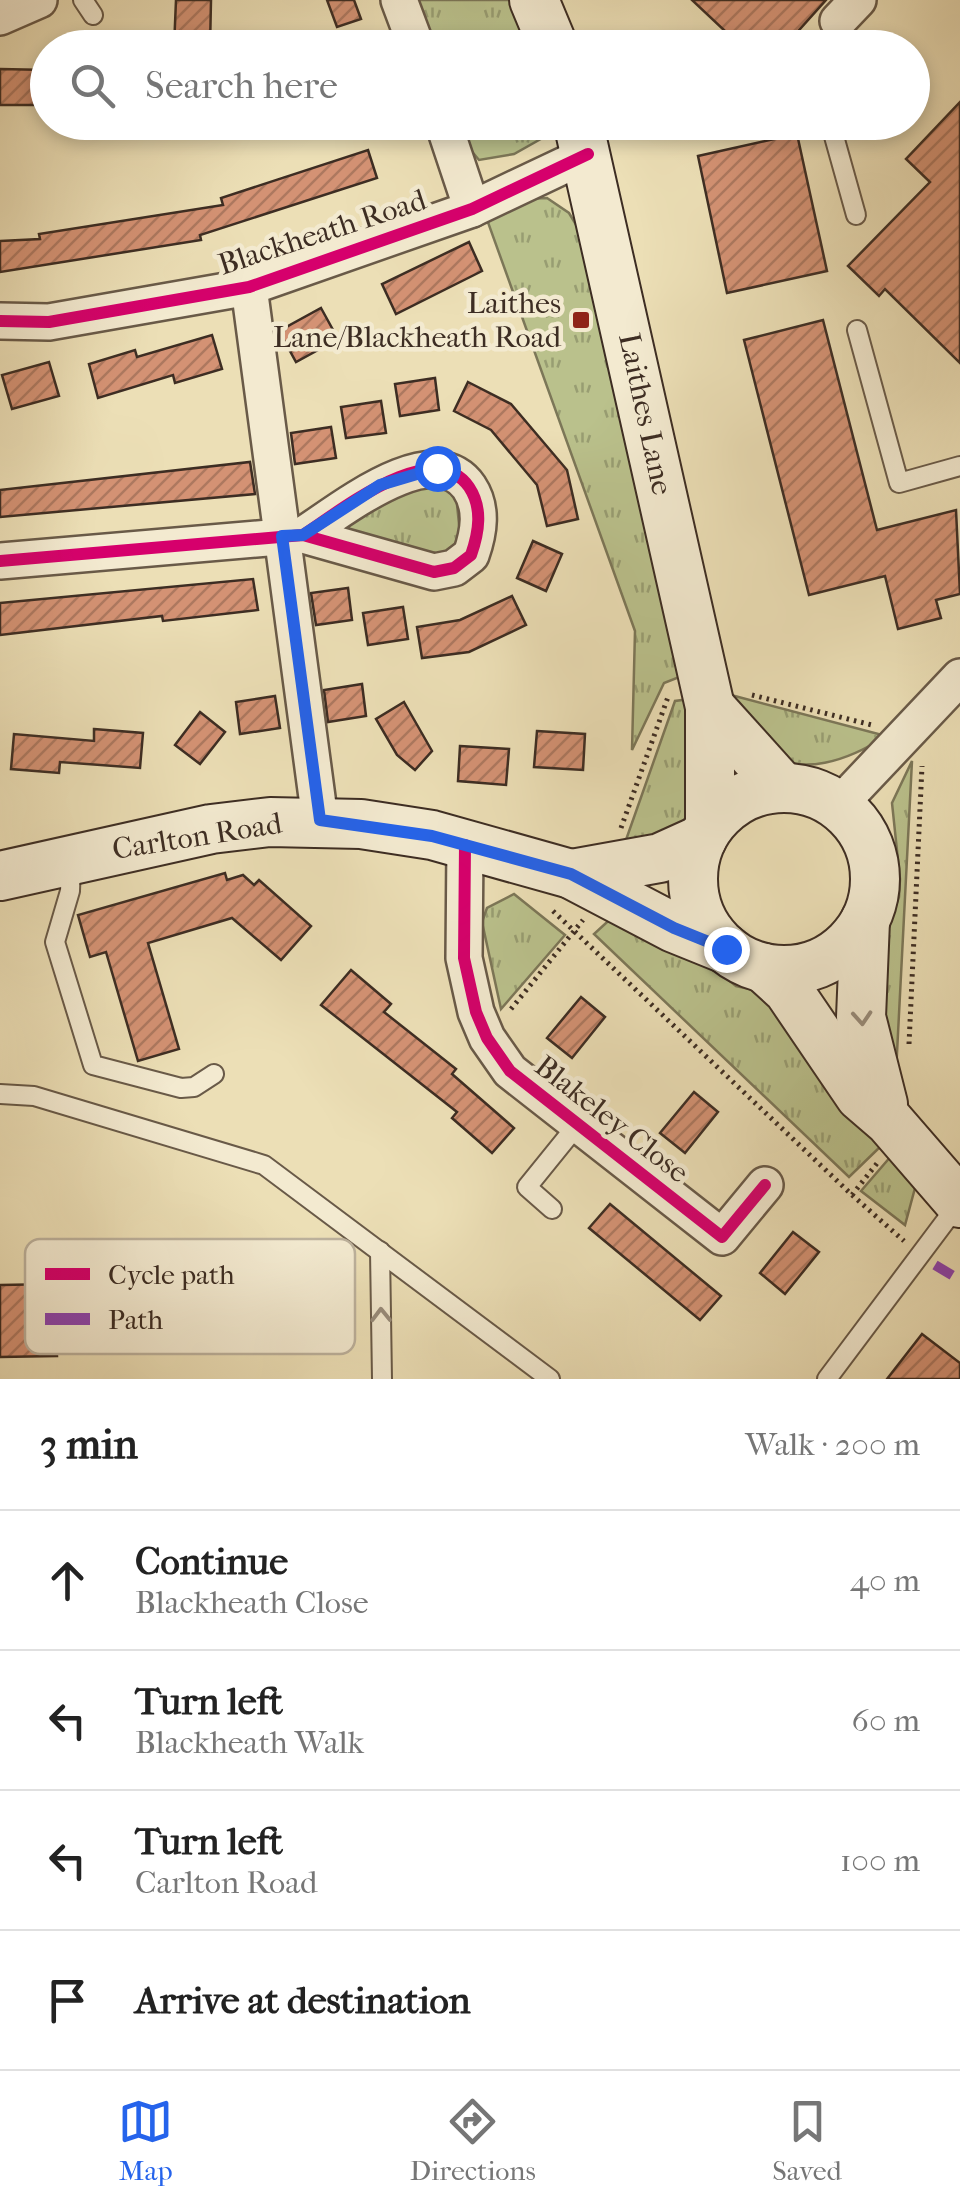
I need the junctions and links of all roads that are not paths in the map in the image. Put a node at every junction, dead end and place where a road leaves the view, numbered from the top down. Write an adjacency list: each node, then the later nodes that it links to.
1 (40, 0): 4 (street)
2 (399, 0): 5 (street)
3 (534, 0): 6 (main road)
4 (0, 17)
5 (410, 30)
6 (546, 30)
7 (449, 140): 11 (street)
8 (580, 140): 11 (street, Blackheath Road)
9 (583, 140): 20 (main road, Laithes Lane)
10 (835, 140): 12 (lane)
11 (472, 209): 13 (street, Blackheath Road)
12 (856, 215)
13 (249, 287): 14 (street, Blackheath Road); 17 (street)
14 (0, 321)
15 (857, 330): 16 (lane)
16 (960, 466)
17 (293, 535): 18 (street); 23 (street)
18 (0, 561)
19 (960, 677): 22 (street)
20 (710, 707): 21 (main road, Laithes Lane); 24 (main road, Laithes Lane)
21 (782, 788): 22 (main road); 24 (main road)
22 (838, 806): 29 (main road)
23 (320, 820): 25 (main road, Carlton Road); 26 (main road, Carlton Road)
24 (706, 832): 27 (main road, Carlton Road); 30 (main road)
25 (465, 845): 27 (main road, Carlton Road); 34 (street, Blakeley Close)
26 (71, 858): 28 (main road, Carlton Road); 31 (lane)
27 (571, 874): 30 (main road, Carlton Road)
28 (0, 876)
29 (865, 921): 30 (main road); 33 (main road, Carlton Road, one-way to 33)
30 (745, 958): 33 (main road, Carlton Road)
31 (214, 1074)
32 (0, 1094): 38 (lane)
33 (889, 1121): 36 (main road, Carlton Road)
34 (578, 1124): 35 (street, Blakeley Close); 37 (lane)
35 (766, 1186)
36 (960, 1203): 41 (lane)
37 (552, 1209)
38 (380, 1251): 39 (lane, one-way to 38); 40 (lane)
39 (382, 1379)
40 (550, 1379)
41 (827, 1379)

